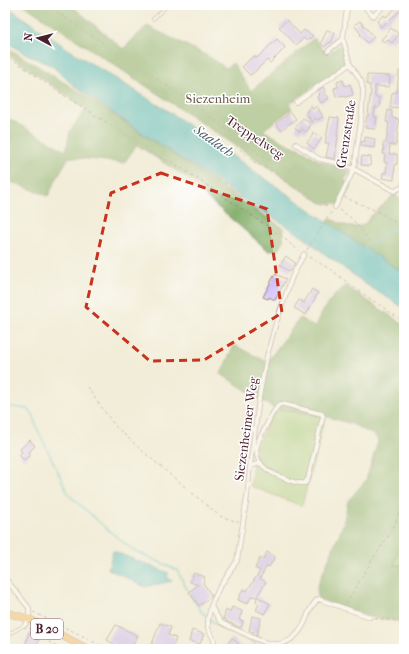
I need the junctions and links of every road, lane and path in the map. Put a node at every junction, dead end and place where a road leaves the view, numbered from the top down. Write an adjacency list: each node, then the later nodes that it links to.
1 (46, 5): 12 (path, Treppelweg)
2 (168, 5): 6 (lane)
3 (348, 5): 7 (street, Grenzstraße)
4 (364, 5): 5 (street)
5 (385, 5)
6 (153, 19)
7 (343, 39): 8 (street); 10 (street, Grenzstraße)
8 (328, 51)
9 (5, 54): 20 (path)
10 (350, 64): 11 (street); 14 (street, Grenzstraße)
11 (296, 102)
12 (231, 133): 16 (path, Treppelweg); 17 (path)
13 (296, 144): 14 (street)
14 (354, 169): 15 (street); 16 (street, Grenzstraße)
15 (404, 180)
16 (340, 196): 17 (street, Grenzstraße); 18 (path, Treppelweg)
17 (334, 208): 19 (path); 20 (path)
18 (403, 228)
19 (371, 242)
20 (305, 253): 21 (path); 24 (street, Siezenheimer Weg)
21 (404, 322)
22 (87, 387): 26 (path)
23 (261, 463): 23 (street); 24 (street)
24 (250, 466): 26 (street, Siezenheimer Weg)
25 (404, 500): 29 (path)
26 (243, 524): 28 (street, Siezenheimer Weg)
27 (5, 578): 30 (street)
28 (211, 606): 29 (street); 39 (street, Siezenheimer Weg)
29 (344, 608): 32 (street)
30 (30, 611): 33 (street); 38 (path)
31 (5, 612): 33 (main road, B 20)
32 (370, 617): 34 (path)
33 (27, 622): 35 (lane); 36 (path); 37 (main road, B 20)
34 (404, 622)
35 (5, 636)
36 (60, 649)
37 (88, 649)
38 (106, 649)
39 (215, 649)

